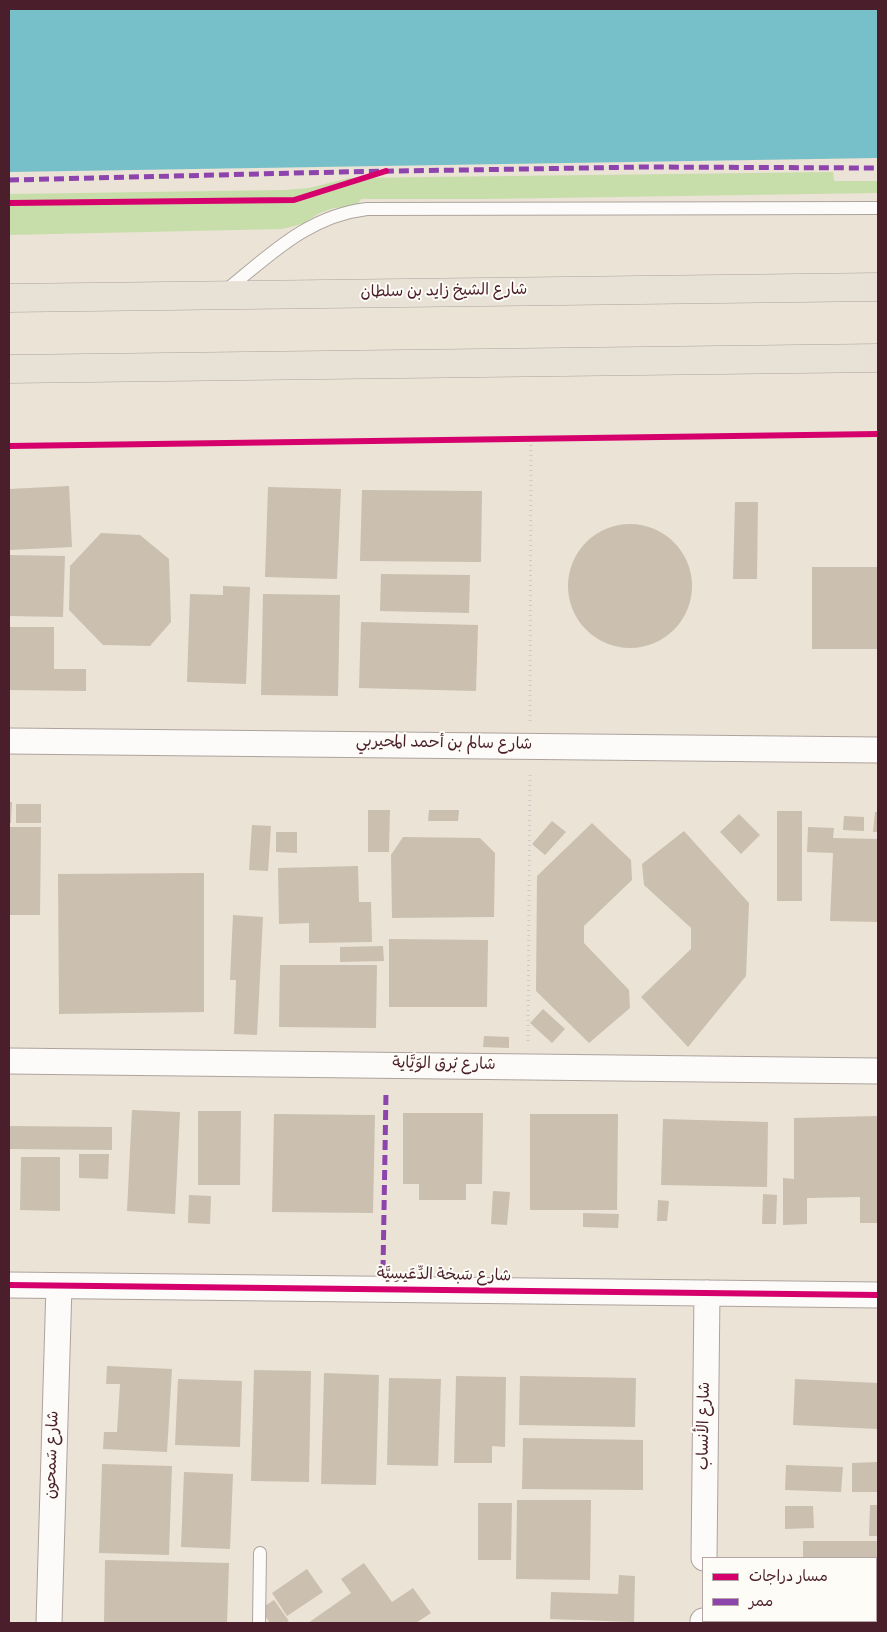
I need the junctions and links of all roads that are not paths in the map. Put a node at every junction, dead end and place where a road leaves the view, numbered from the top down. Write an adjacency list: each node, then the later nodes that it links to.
1 (878, 208): 3 (lane)
2 (878, 287): 3 (highway, شارع الشيخ زايد بن سلطان)
3 (219, 296): 4 (highway, شارع الشيخ زايد بن سلطان)
4 (9, 298)
5 (878, 358): 6 (highway)
6 (9, 369)
7 (9, 741): 8 (street, شارع سالم بن أحمد المحيربي)
8 (878, 750)
9 (9, 1061): 10 (street, شارع بُرق الوَيَّاية)
10 (878, 1071)
11 (9, 1285): 12 (street, شارع سَبخة الدِّعَيسِيَّة)
12 (59, 1286): 13 (street, شارع سَبخة الدِّعَيسِيَّة); 17 (street, شارع سَمحون)
13 (708, 1293): 14 (street, شارع سَبخة الدِّعَيسِيَّة); 16 (street, شارع الأنساب)
14 (878, 1294)
15 (260, 1553): 18 (lane)
16 (704, 1557)
17 (50, 1623)
18 (259, 1623)

